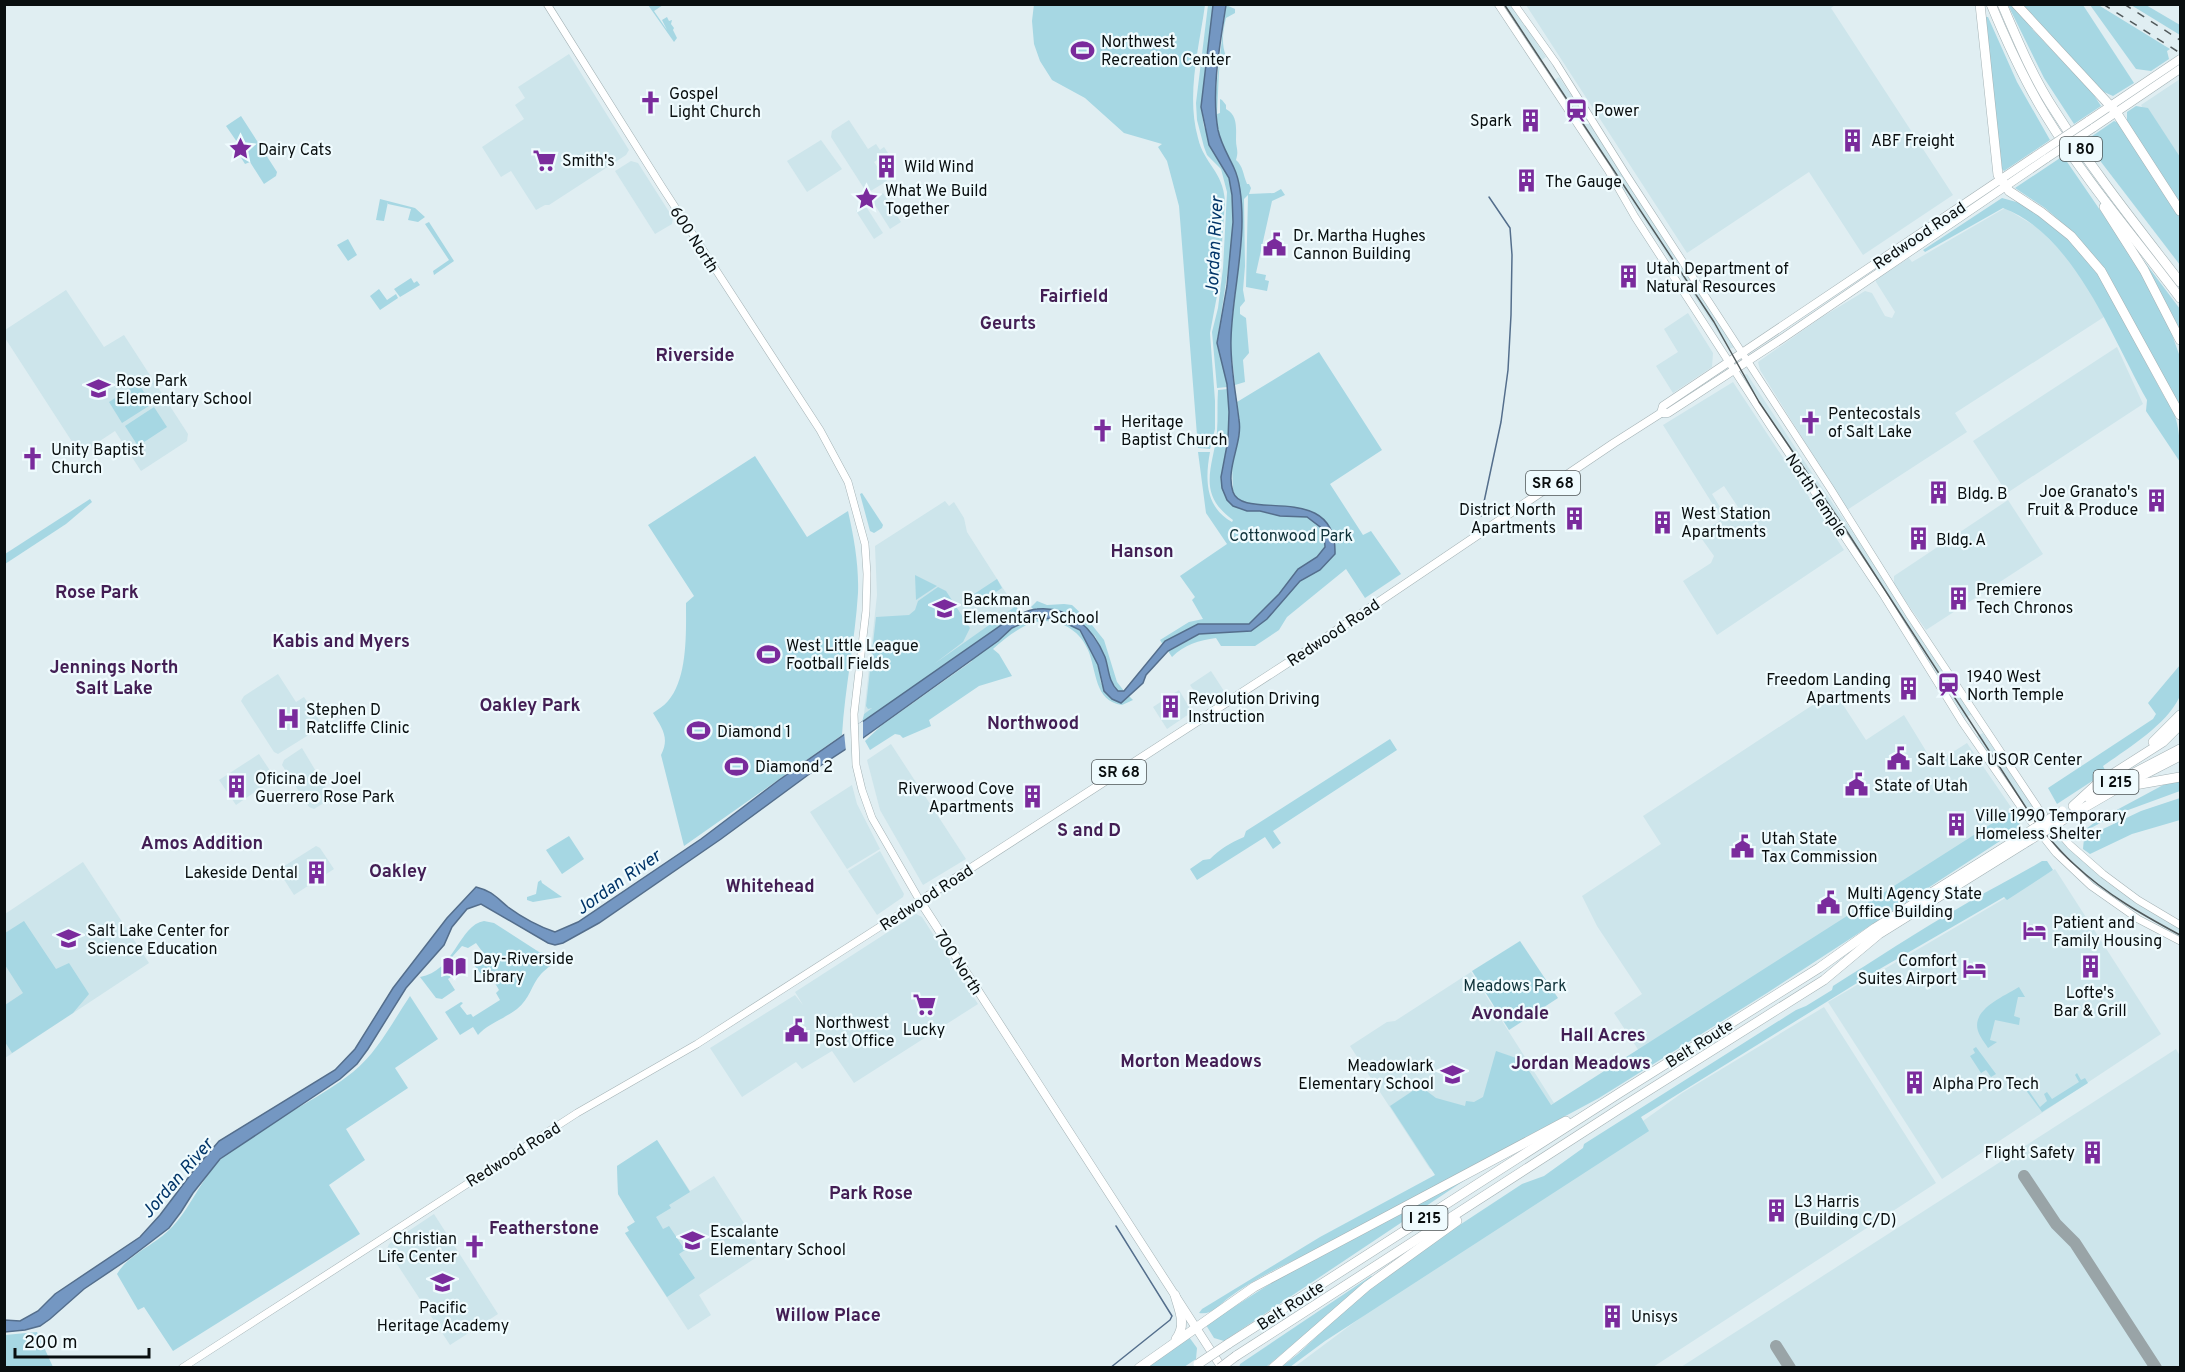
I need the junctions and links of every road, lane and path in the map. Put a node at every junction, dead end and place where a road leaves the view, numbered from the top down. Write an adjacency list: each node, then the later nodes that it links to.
1 (547, 4): 25 (main road, 600 North)
2 (1498, 4): 23 (main road, North Temple)
3 (1514, 4): 21 (main road, North Temple)
4 (1980, 4): 13 (highway)
5 (1990, 4): 11 (highway, I 80)
6 (2001, 4): 12 (highway, I 80)
7 (2016, 4): 10 (highway)
8 (2181, 59): 9 (main road, Redwood Road / SR 68)
9 (2177, 68): 10 (main road, Redwood Road / SR 68)
10 (2113, 109): 13 (main road, Redwood Road / SR 68, bridge); 14 (highway)
11 (2047, 118): 17 (highway, I 80); 18 (highway)
12 (2087, 159): 15 (highway); 16 (highway, I 80)
13 (2003, 183): 21 (main road, Redwood Road / SR 68); 22 (main road, Redwood Road / SR 68); 24 (highway)
14 (2181, 211)
15 (2181, 272)
16 (2181, 282)
17 (2181, 298)
18 (2174, 328): 19 (highway); 20 (highway)
19 (2181, 340)
20 (2181, 346)
21 (1742, 353): 22 (main road, North Temple); 23 (main road, Redwood Road / SR 68)
22 (1747, 361): 23 (main road, Redwood Road / SR 68); 39 (main road, North Temple)
23 (1732, 365): 38 (main road, Redwood Road / SR 68); 40 (main road, North Temple)
24 (2179, 412)
25 (844, 473): 38 (main road, 700 North)
26 (2181, 715): 33 (highway)
27 (2181, 725): 33 (highway)
28 (2181, 743): 31 (highway)
29 (2181, 749): 31 (highway, Belt Route / I 215)
30 (2181, 756): 34 (highway, Belt Route / I 215)
31 (2161, 759): 35 (highway, Belt Route / I 215)
32 (2181, 776): 34 (highway)
33 (2097, 784): 35 (highway)
34 (2118, 788): 36 (highway, Belt Route / I 215)
35 (2073, 806): 36 (highway, Belt Route / I 215)
36 (2065, 814): 37 (highway, Belt Route / I 215, bridge)
37 (2024, 839): 41 (highway, Belt Route / I 215); 42 (highway, Belt Route / I 215)
38 (920, 901): 43 (main road, 700 North); 47 (main road, Redwood Road / SR 68)
39 (2181, 925)
40 (2181, 941)
41 (1621, 1092): 44 (highway); 46 (highway, Belt Route / I 215, bridge)
42 (1619, 1109): 49 (highway, Belt Route / I 215, bridge); 50 (highway)
43 (1174, 1295): 44 (main road, 700 North); 45 (highway)
44 (1196, 1327): 45 (highway); 49 (main road, 700 North)
45 (1170, 1345): 48 (highway)
46 (1196, 1366)
47 (182, 1368)
48 (1139, 1368)
49 (1221, 1368)
50 (1273, 1368)

